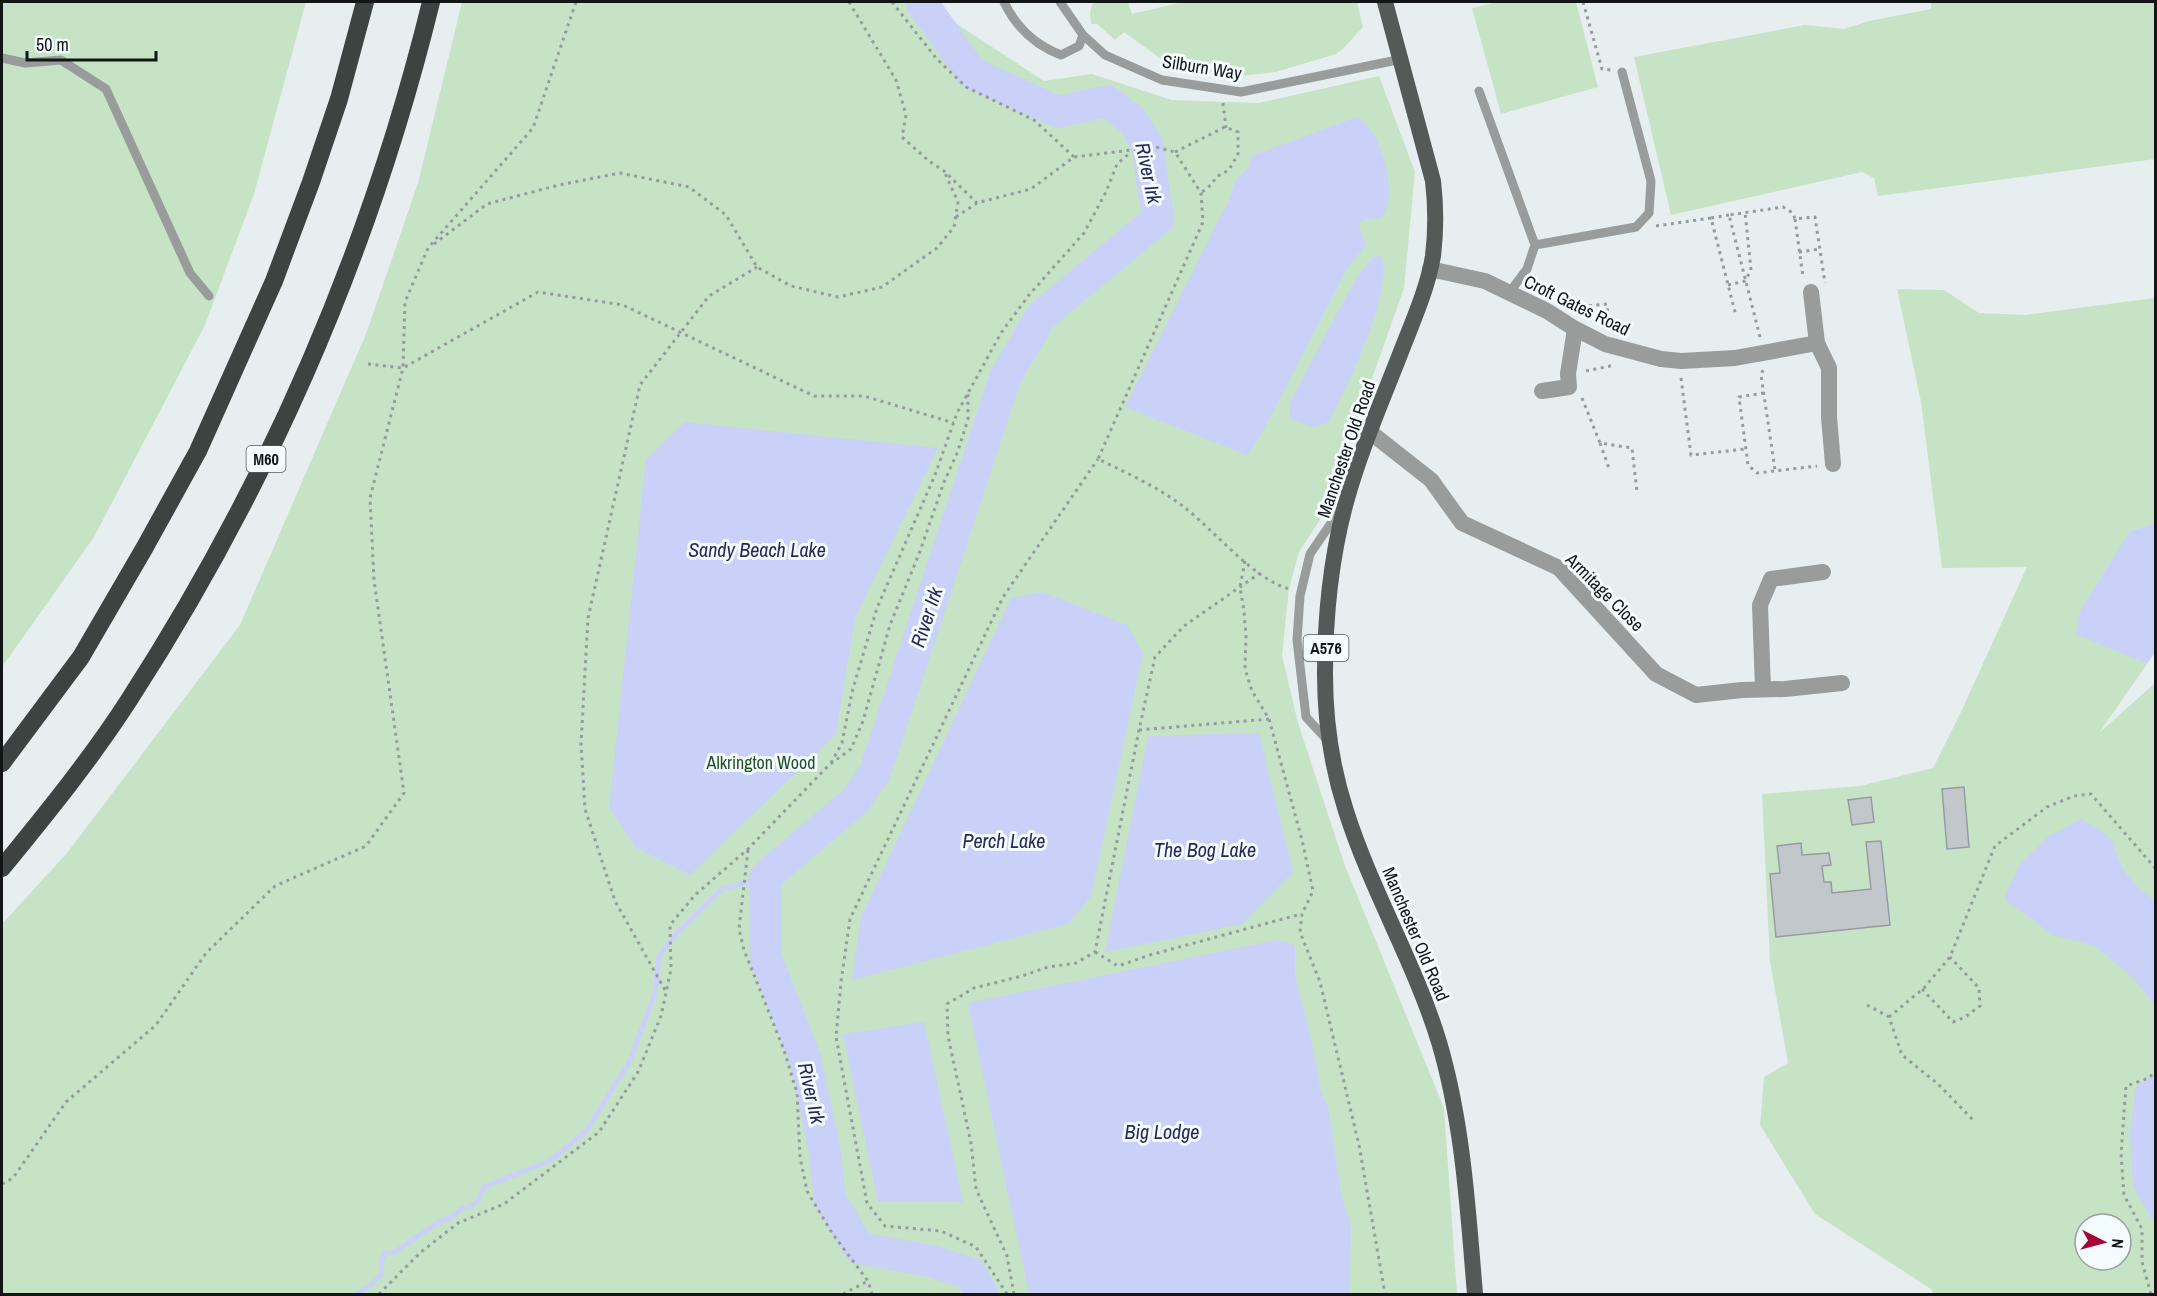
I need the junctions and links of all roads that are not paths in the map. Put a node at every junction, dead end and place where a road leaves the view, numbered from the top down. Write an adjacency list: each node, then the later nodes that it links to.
1 (365, 2): 26 (highway)
2 (431, 2): 27 (highway, M60)
3 (1004, 2): 6 (lane)
4 (1060, 2): 6 (lane, Silburn Way)
5 (1385, 2): 8 (main road, Manchester Old Road / A576)
6 (1083, 35): 8 (lane, Silburn Way)
7 (2, 58): 15 (lane)
8 (1402, 58): 12 (main road, Manchester Old Road / A576)
9 (1622, 72): 11 (lane)
10 (1479, 91): 11 (lane)
11 (1535, 245): 14 (lane)
12 (1430, 268): 14 (street, Croft Gates Road); 19 (main road, Manchester Old Road / A576)
13 (1811, 292): 17 (street)
14 (1509, 293): 16 (street, Croft Gates Road)
15 (209, 296)
16 (1575, 329): 17 (street, Croft Gates Road); 18 (street)
17 (1817, 343): 20 (street)
18 (1542, 391)
19 (1370, 432): 21 (main road, Manchester Old Road / A576); 24 (street, Armitage Close)
20 (1833, 464)
21 (1346, 500): 25 (main road, Manchester Old Road / A576); 25 (lane)
22 (1823, 572): 24 (street)
23 (1842, 683): 24 (street, Armitage Close)
24 (1762, 689)
25 (1332, 745): 28 (main road, Manchester Old Road / A576)
26 (2, 763)
27 (2, 868)
28 (1475, 1294)

